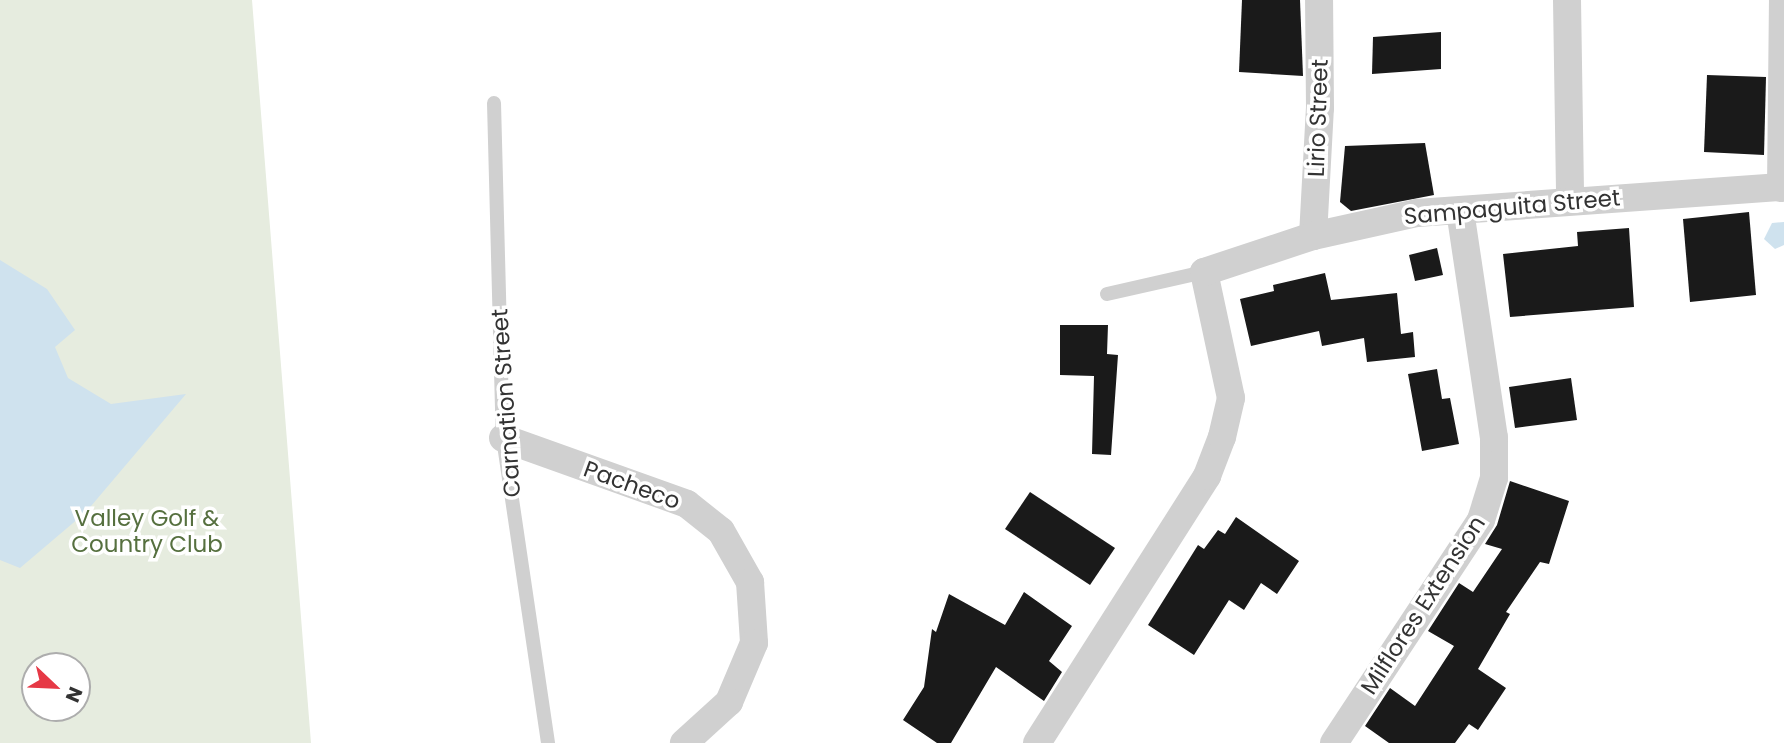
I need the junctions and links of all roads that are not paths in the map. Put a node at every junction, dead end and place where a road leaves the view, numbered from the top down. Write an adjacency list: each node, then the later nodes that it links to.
1 (1319, 0): 8 (street, Lirio Street)
2 (1567, 0): 6 (street)
3 (1783, 0): 5 (street)
4 (494, 103): 11 (lane, Carnation Street)
5 (1782, 188): 6 (street, Sampaguita Street)
6 (1570, 200): 7 (street, Sampaguita Street)
7 (1460, 211): 8 (street, Sampaguita Street); 15 (street, Milflores Extension)
8 (1313, 236): 9 (street, Sampaguita Street)
9 (1205, 272): 10 (lane); 14 (street)
10 (1107, 294)
11 (503, 438): 12 (lane, Carnation Street); 13 (street, Pacheco)
12 (548, 743)
13 (684, 743)
14 (1037, 743)
15 (1334, 743)

